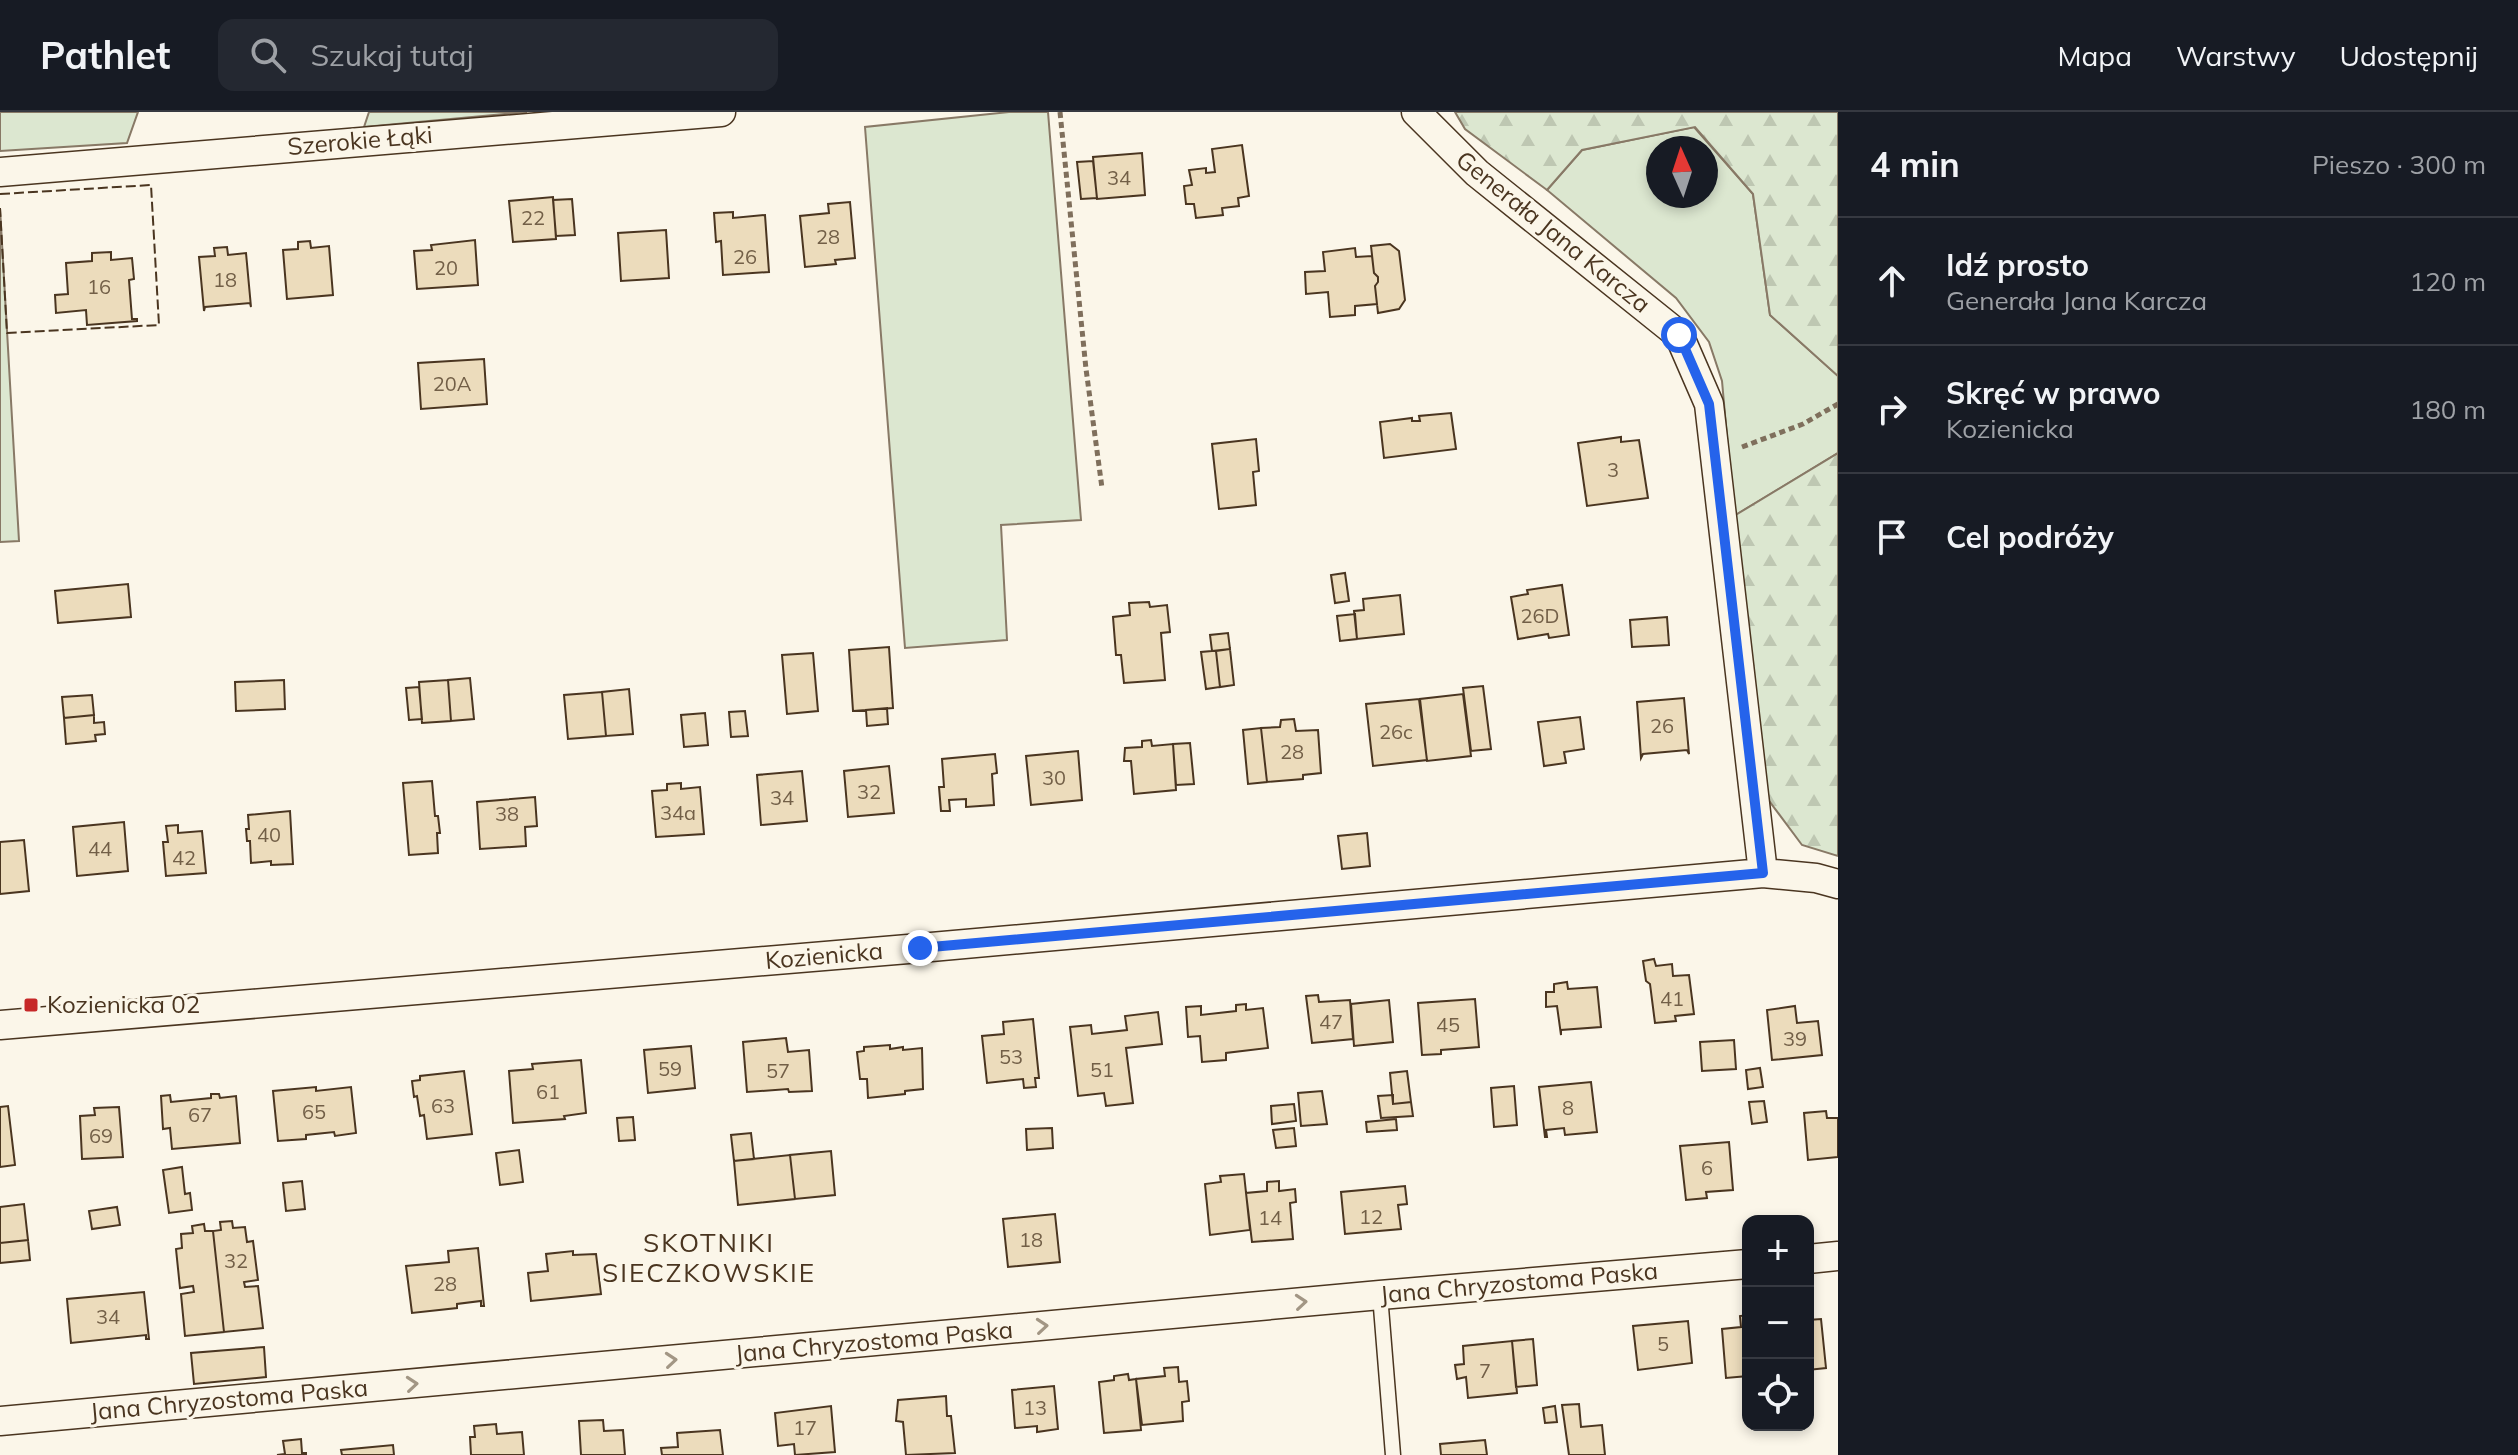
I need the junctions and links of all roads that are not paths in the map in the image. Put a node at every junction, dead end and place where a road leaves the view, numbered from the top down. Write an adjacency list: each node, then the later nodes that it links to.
1 (721, 112): 3 (street, Szerokie Łąki)
2 (1416, 112): 4 (street, Generała Jana Karcza)
3 (0, 172)
4 (1763, 873): 5 (street, Kozienicka); 6 (street, Kozienicka)
5 (1838, 884)
6 (0, 1025)
7 (1838, 1256): 8 (street)
8 (1814, 1258)
9 (1742, 1265): 10 (street, Jana Chryzostoma Paska)
10 (1380, 1295): 11 (street, Jana Chryzostoma Paska, one-way to 10); 12 (lane)
11 (0, 1421)
12 (1393, 1455)

